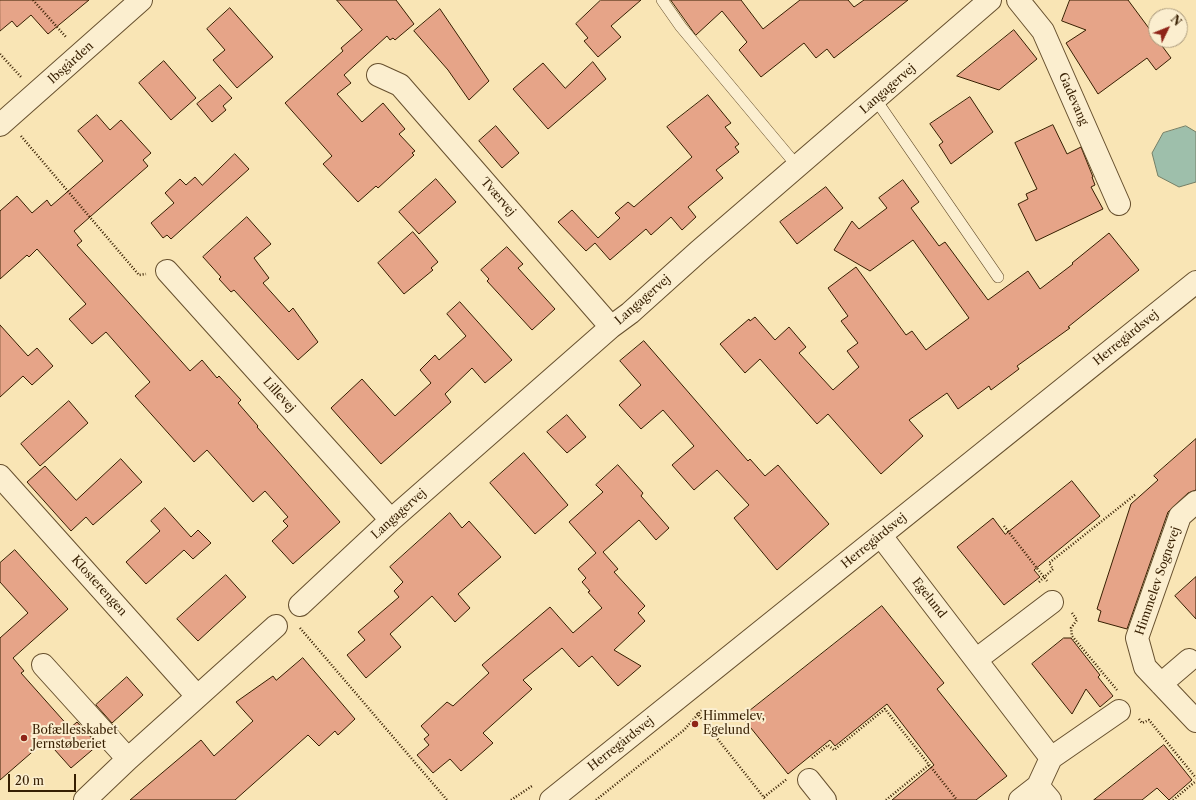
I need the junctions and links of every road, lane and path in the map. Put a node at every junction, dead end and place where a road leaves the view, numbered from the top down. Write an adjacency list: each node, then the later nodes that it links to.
1 (33, 0): 7 (path)
2 (141, 0): 7 (street, Ibsgården)
3 (662, 0): 12 (lane)
4 (990, 0): 10 (street, Langagervej)
5 (1018, 0): 13 (street, Gadevang)
6 (0, 54): 9 (path)
7 (81, 54): 9 (street, Ibsgården)
8 (378, 75): 17 (street, Tværvej)
9 (36, 94): 11 (street, Ibsgården)
10 (876, 100): 12 (street, Langagervej); 15 (lane)
11 (3, 122): 14 (path)
12 (798, 167): 17 (street, Langagervej)
13 (1119, 204)
14 (167, 271): 21 (street, Lillevej)
15 (998, 277)
16 (1196, 282): 23 (street, Herregårdsvej)
17 (611, 327): 21 (street, Langagervej)
18 (0, 476): 35 (street, Klosterengen)
19 (1136, 494): 24 (path)
20 (1196, 502): 33 (street, Himmelev Sognevej)
21 (391, 520): 27 (street, Langagervej)
22 (1004, 526): 24 (path)
23 (881, 536): 30 (street, Egelund); 34 (street, Herregårdsvej)
24 (1044, 578): 25 (path); 26 (path)
25 (1038, 583)
26 (1057, 598): 30 (street); 37 (path)
27 (300, 605)
28 (276, 626): 35 (street)
29 (299, 627): 48 (path)
30 (976, 659): 40 (street, Egelund)
31 (1189, 660): 33 (street)
32 (43, 665): 41 (street)
33 (1161, 684): 39 (street, Himmelev Sognevej)
34 (684, 695): 38 (path); 49 (street, Herregårdsvej)
35 (197, 696): 41 (street)
36 (707, 705): 38 (path)
37 (1125, 707): 40 (street); 44 (path)
38 (698, 714): 46 (path); 50 (path)
39 (1196, 721)
40 (1050, 758): 45 (street)
41 (128, 759): 47 (street)
42 (929, 765): 43 (path); 52 (path); 53 (path)
43 (803, 772): 46 (path); 51 (street)
44 (1196, 780): 55 (path)
45 (1044, 793): 54 (street)
46 (765, 799)
47 (85, 800)
48 (447, 800)
49 (551, 800)
50 (596, 800)
51 (825, 800)
52 (886, 800)
53 (957, 800)
54 (1020, 800)
55 (1173, 800)

